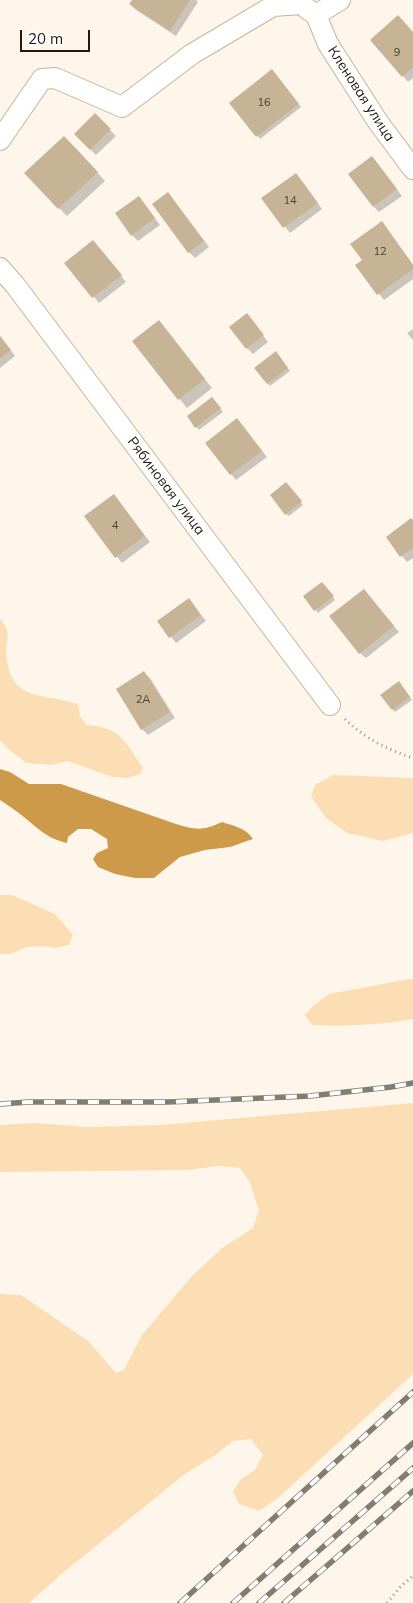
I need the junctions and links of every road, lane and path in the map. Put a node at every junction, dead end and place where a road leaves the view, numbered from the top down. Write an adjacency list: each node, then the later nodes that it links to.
1 (340, 0): 2 (street)
2 (304, 6): 3 (street); 4 (street, Кленовая улица)
3 (0, 140)
4 (413, 169)
5 (0, 268): 6 (street, Рябиновая улица)
6 (330, 705): 7 (path)
7 (413, 758)
8 (413, 1576): 9 (path)
9 (386, 1603)

